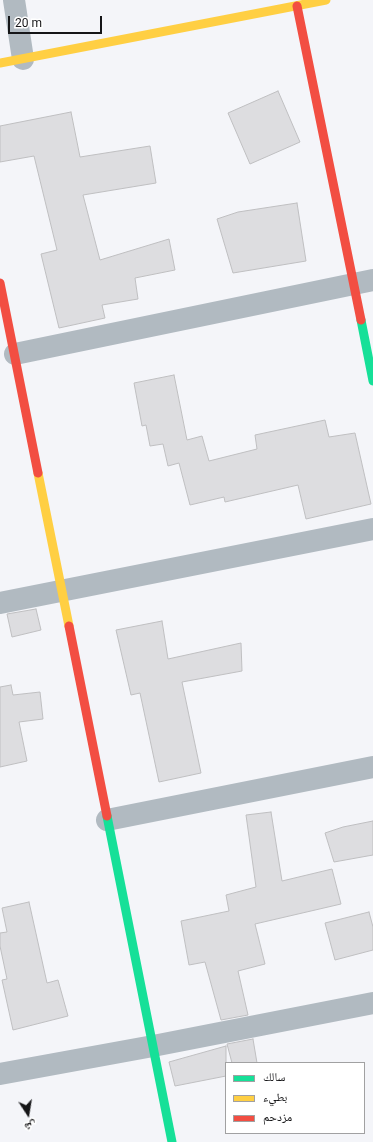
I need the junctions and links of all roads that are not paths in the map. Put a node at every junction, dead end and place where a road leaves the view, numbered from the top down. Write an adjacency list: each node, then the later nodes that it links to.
1 (14, 0): 4 (street)
2 (326, 0): 3 (street)
3 (297, 6): 4 (street); 6 (street)
4 (23, 59): 5 (street)
5 (0, 63)
6 (364, 282): 8 (street); 9 (street)
7 (0, 283): 8 (street)
8 (15, 354): 11 (street)
9 (373, 380)
10 (373, 529): 11 (street)
11 (62, 592): 12 (street); 14 (street)
12 (0, 603)
13 (373, 767): 14 (street)
14 (107, 820): 16 (street)
15 (373, 1003): 16 (street)
16 (152, 1046): 17 (street); 18 (street)
17 (0, 1074)
18 (172, 1142)

